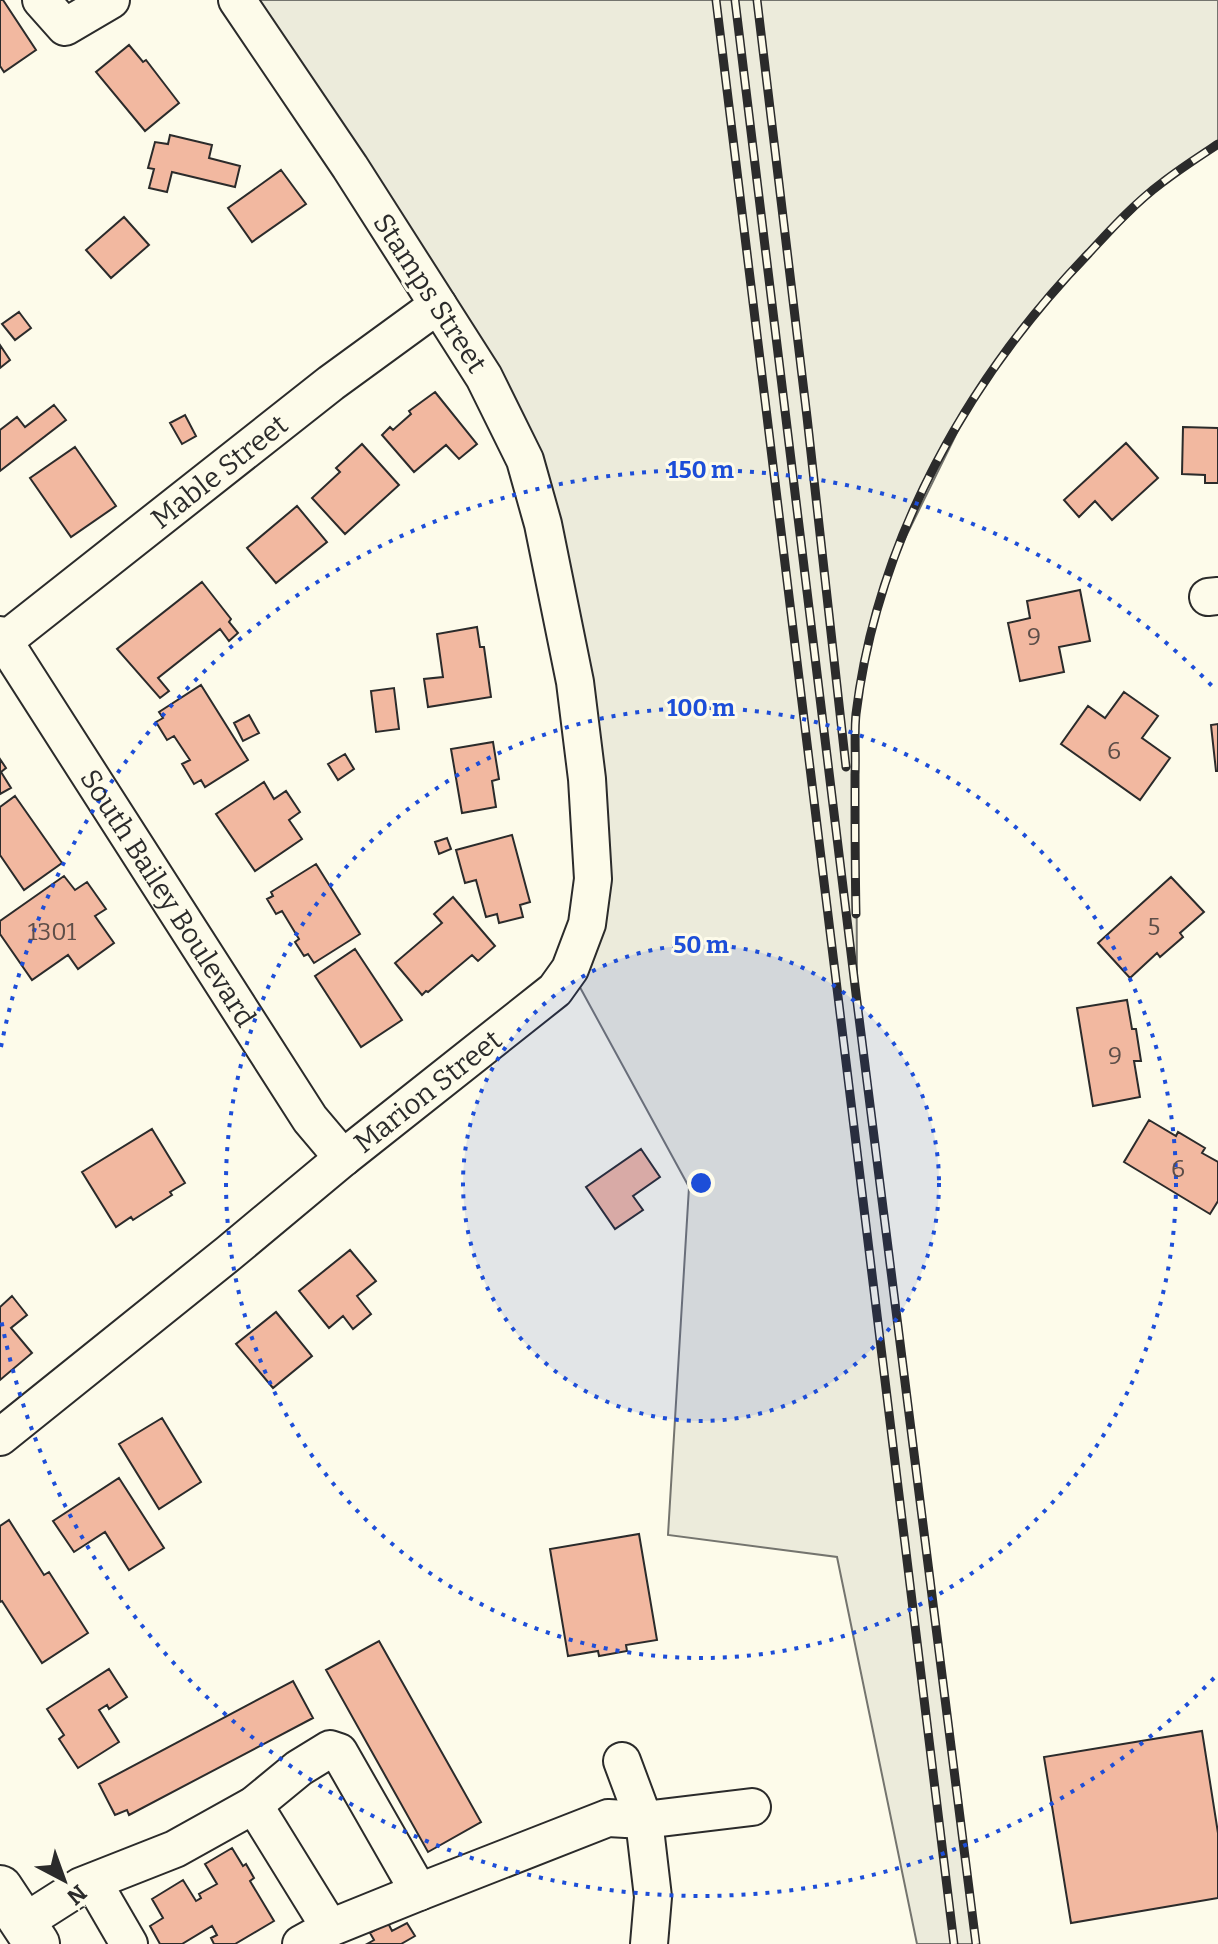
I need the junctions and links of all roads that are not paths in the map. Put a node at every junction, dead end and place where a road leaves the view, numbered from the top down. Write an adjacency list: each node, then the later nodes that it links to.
1 (41, 0): 2 (street)
2 (111, 0)
3 (237, 0): 4 (street, Stamps Street)
4 (438, 305): 5 (street, Stamps Street); 6 (street, Mable Street)
5 (561, 614): 7 (street, Marion Street)
6 (2, 638): 7 (street, South Bailey Boulevard)
7 (343, 1158): 8 (street, Marion Street)
8 (0, 1437)
9 (622, 1761): 12 (street)
10 (254, 1805): 13 (street); 14 (street); 16 (street)
11 (752, 1807): 12 (street)
12 (644, 1820): 14 (street); 18 (street)
13 (93, 1882): 15 (street); 17 (street)
14 (419, 1892): 16 (street)
15 (20, 1918)
16 (316, 1936)
17 (129, 1944)
18 (649, 1944)

